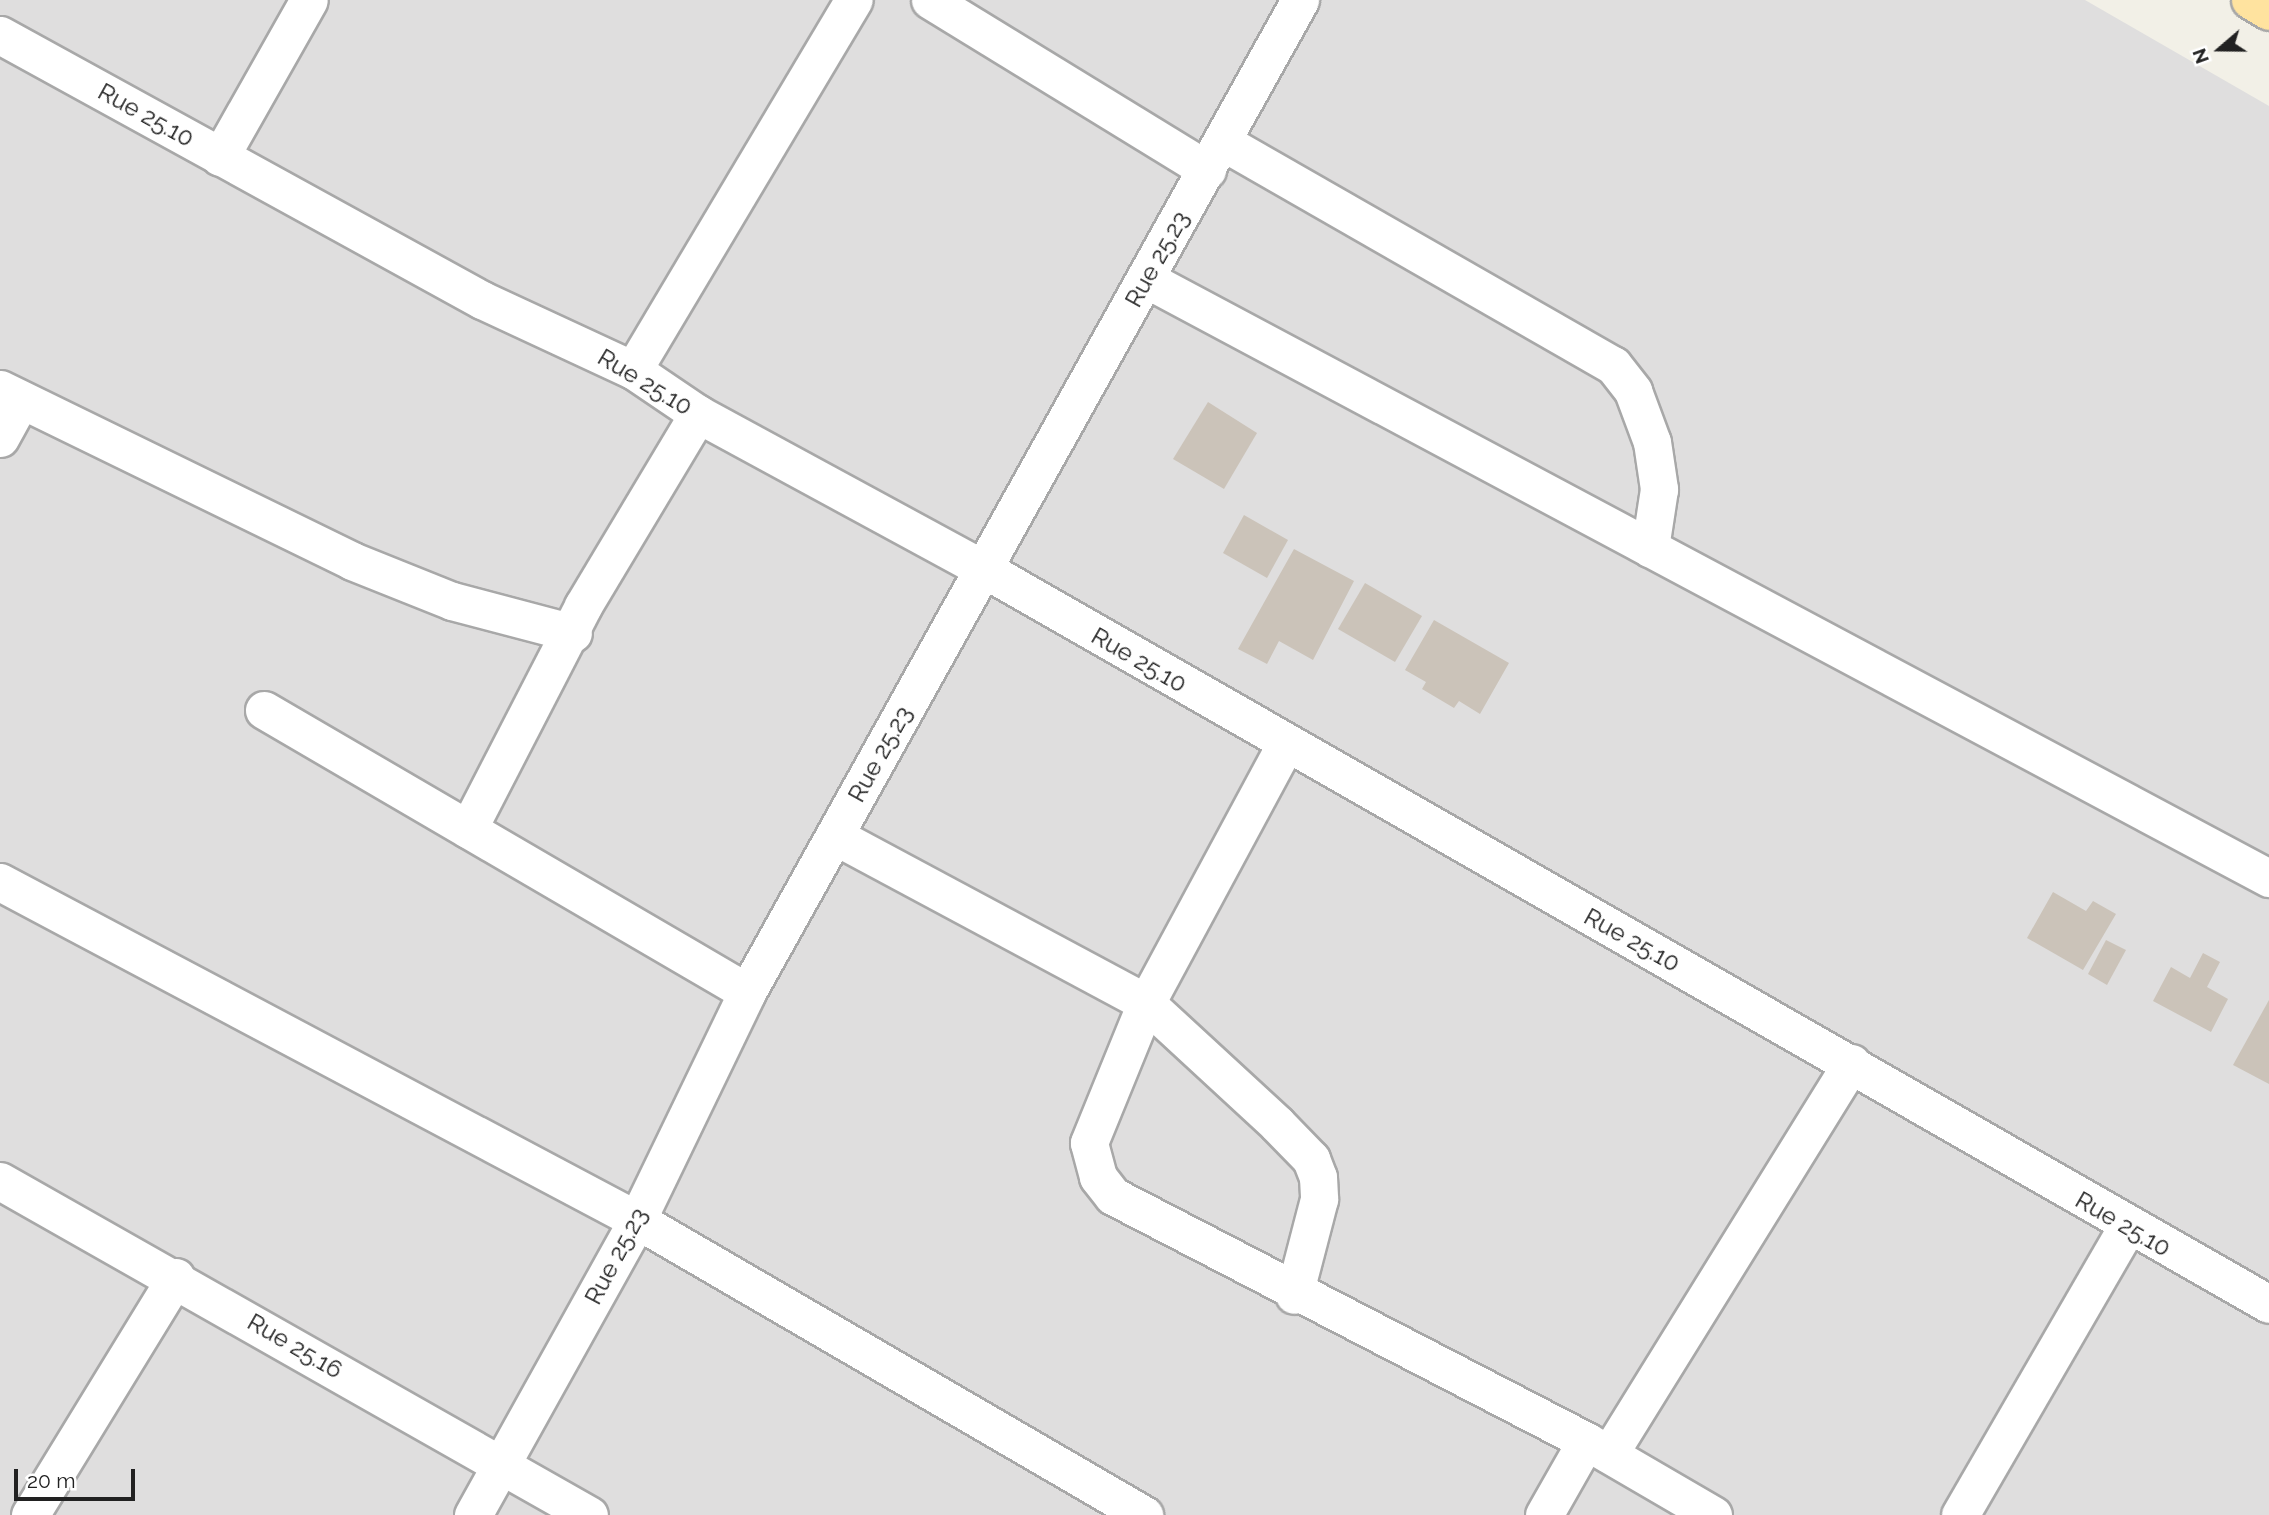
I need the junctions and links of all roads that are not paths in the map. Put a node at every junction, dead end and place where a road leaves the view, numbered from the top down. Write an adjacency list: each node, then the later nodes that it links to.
1 (309, 0): 9 (street)
2 (854, 0): 11 (street)
3 (930, 0): 8 (street)
4 (1300, 0): 8 (street, Rue 25.23)
5 (2251, 0): 6 (main road)
6 (2269, 10)
7 (0, 35): 9 (street, Rue 25.10)
8 (1215, 156): 10 (street, Rue 25.23); 15 (street)
9 (220, 157): 11 (street, Rue 25.10)
10 (1146, 279): 15 (street); 16 (street, Rue 25.23)
11 (633, 370): 13 (street, Rue 25.10)
12 (10, 395): 14 (street); 17 (street)
13 (698, 414): 16 (street, Rue 25.10); 17 (street)
14 (0, 438)
15 (1650, 548): 22 (street)
16 (984, 569): 19 (street, Rue 25.10); 21 (street, Rue 25.23)
17 (573, 633): 20 (street)
18 (264, 710): 20 (street)
19 (1285, 745): 25 (street); 26 (street, Rue 25.10)
20 (468, 829): 24 (street)
21 (835, 836): 24 (street, Rue 25.23); 25 (street)
22 (2269, 878)
23 (0, 882): 28 (street)
24 (747, 992): 28 (street, Rue 25.23)
25 (1146, 1003): 31 (street); 31 (street)
26 (1850, 1063): 29 (street, Rue 25.10); 33 (street)
27 (0, 1181): 30 (street, Rue 25.16)
28 (637, 1220): 34 (street, Rue 25.23); 38 (street)
29 (2127, 1227): 32 (street, Rue 25.10); 41 (street)
30 (176, 1277): 34 (street, Rue 25.16); 35 (street)
31 (1294, 1294): 33 (street)
32 (2269, 1304)
33 (1597, 1448): 39 (street); 40 (street)
34 (502, 1466): 36 (street, Rue 25.23); 37 (street, Rue 25.16)
35 (30, 1515)
36 (473, 1515)
37 (589, 1515)
38 (1144, 1515)
39 (1544, 1515)
40 (1713, 1515)
41 (1960, 1515)

